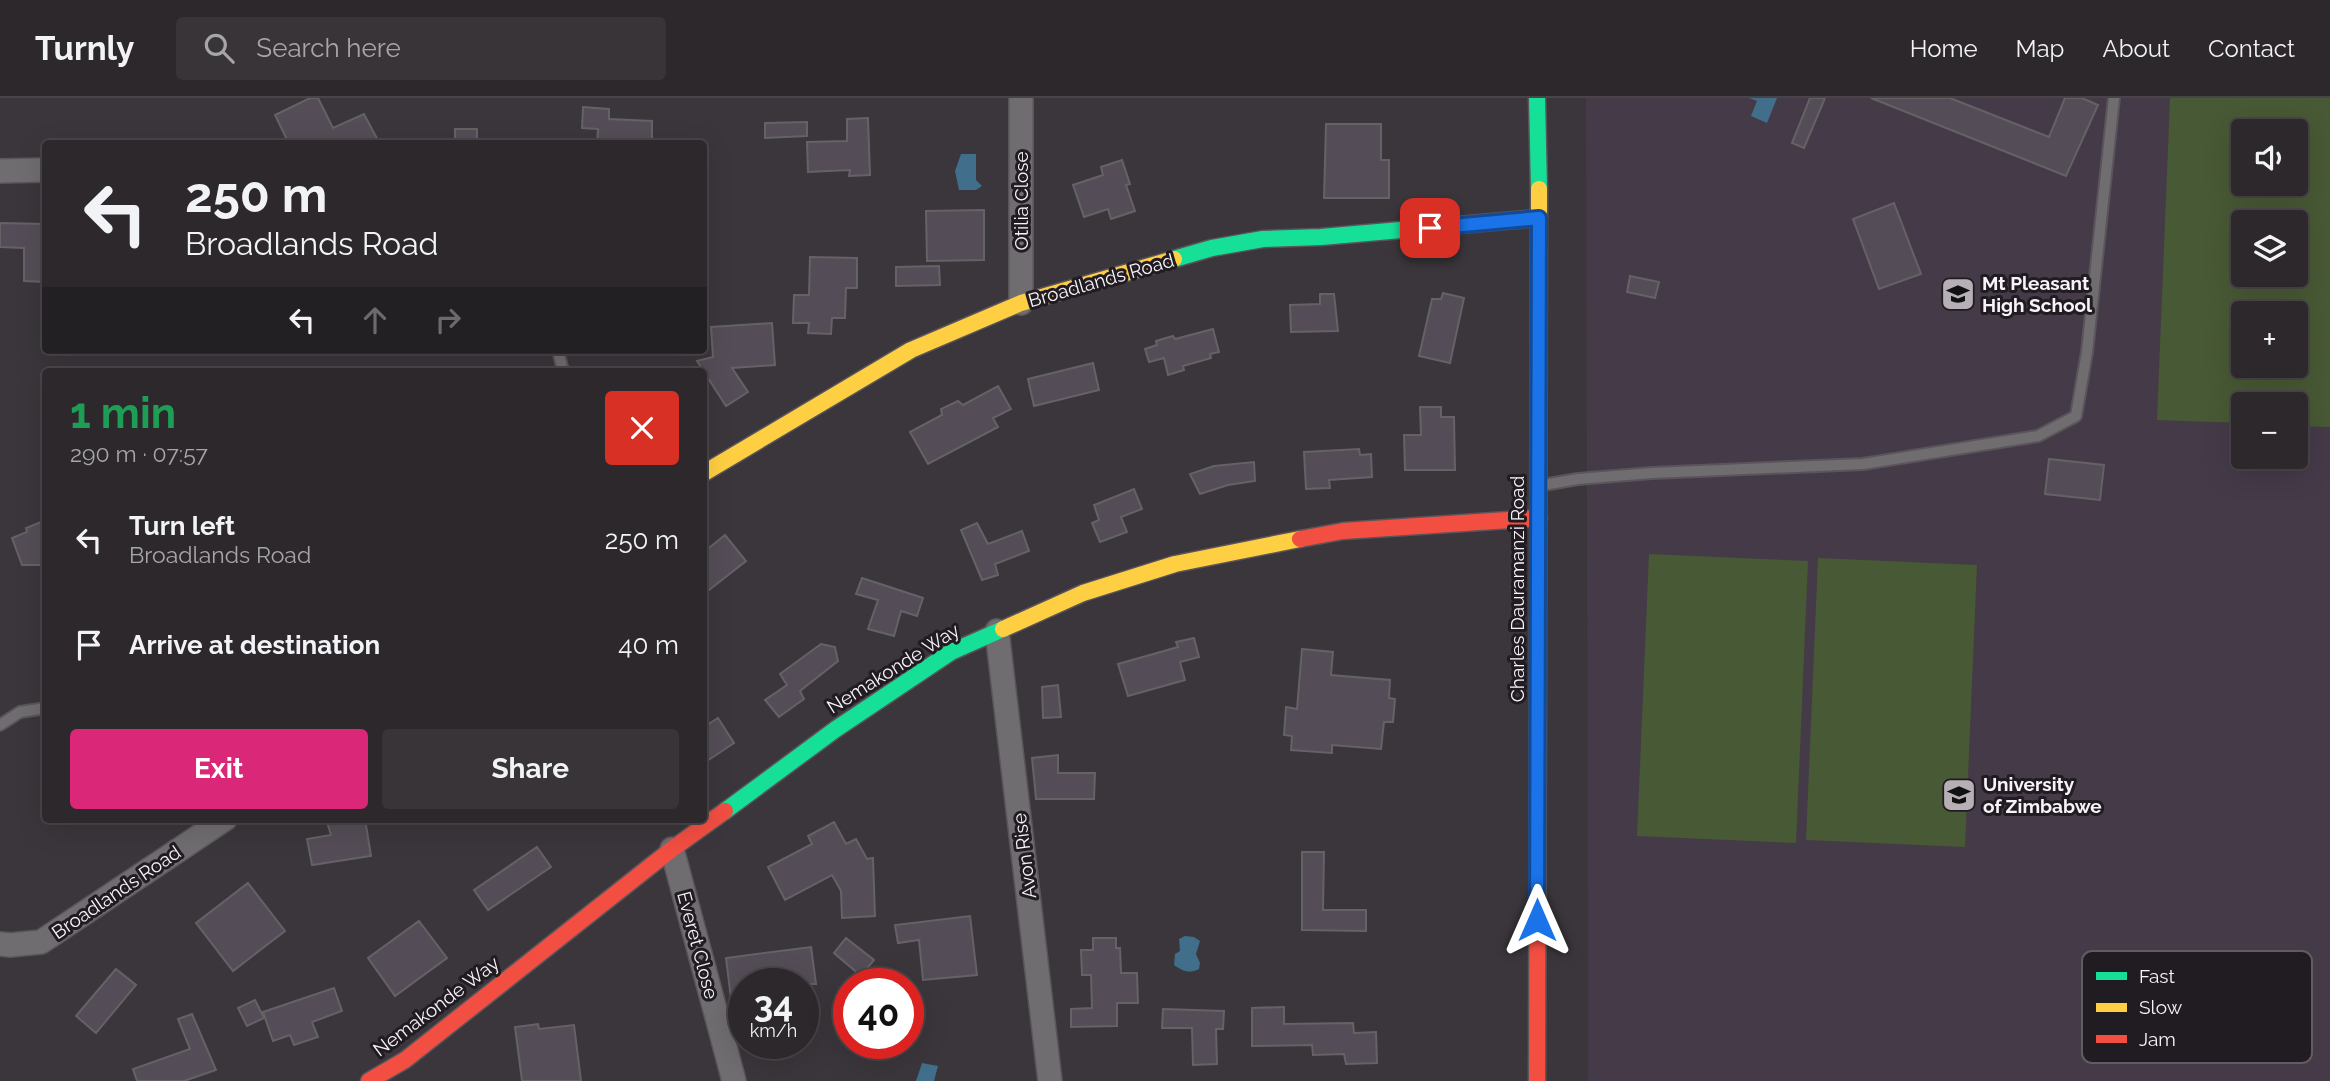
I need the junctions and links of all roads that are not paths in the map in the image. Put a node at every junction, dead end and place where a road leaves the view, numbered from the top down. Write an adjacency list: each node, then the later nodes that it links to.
1 (1021, 98): 7 (street, Otilia Close)
2 (1537, 98): 6 (street, Charles Dauramanzi Road)
3 (2114, 98): 9 (lane)
4 (42, 170): 5 (street)
5 (0, 171)
6 (1539, 218): 7 (street, Broadlands Road); 9 (street, Charles Dauramanzi Road)
7 (1021, 303): 8 (street, Broadlands Road)
8 (707, 471)
9 (1539, 486): 10 (street, Charles Dauramanzi Road)
10 (1539, 518): 11 (street, Nemakonde Way); 20 (street, Charles Dauramanzi Road)
11 (997, 631): 15 (street, Nemakonde Way); 19 (street, Avon Rise)
12 (42, 709): 13 (lane)
13 (0, 725)
14 (219, 823): 16 (street, Broadlands Road)
15 (672, 849): 17 (street, Nemakonde Way); 18 (street, Everet Close)
16 (0, 944)
17 (369, 1081)
18 (734, 1081)
19 (1050, 1081)
20 (1537, 1081)

